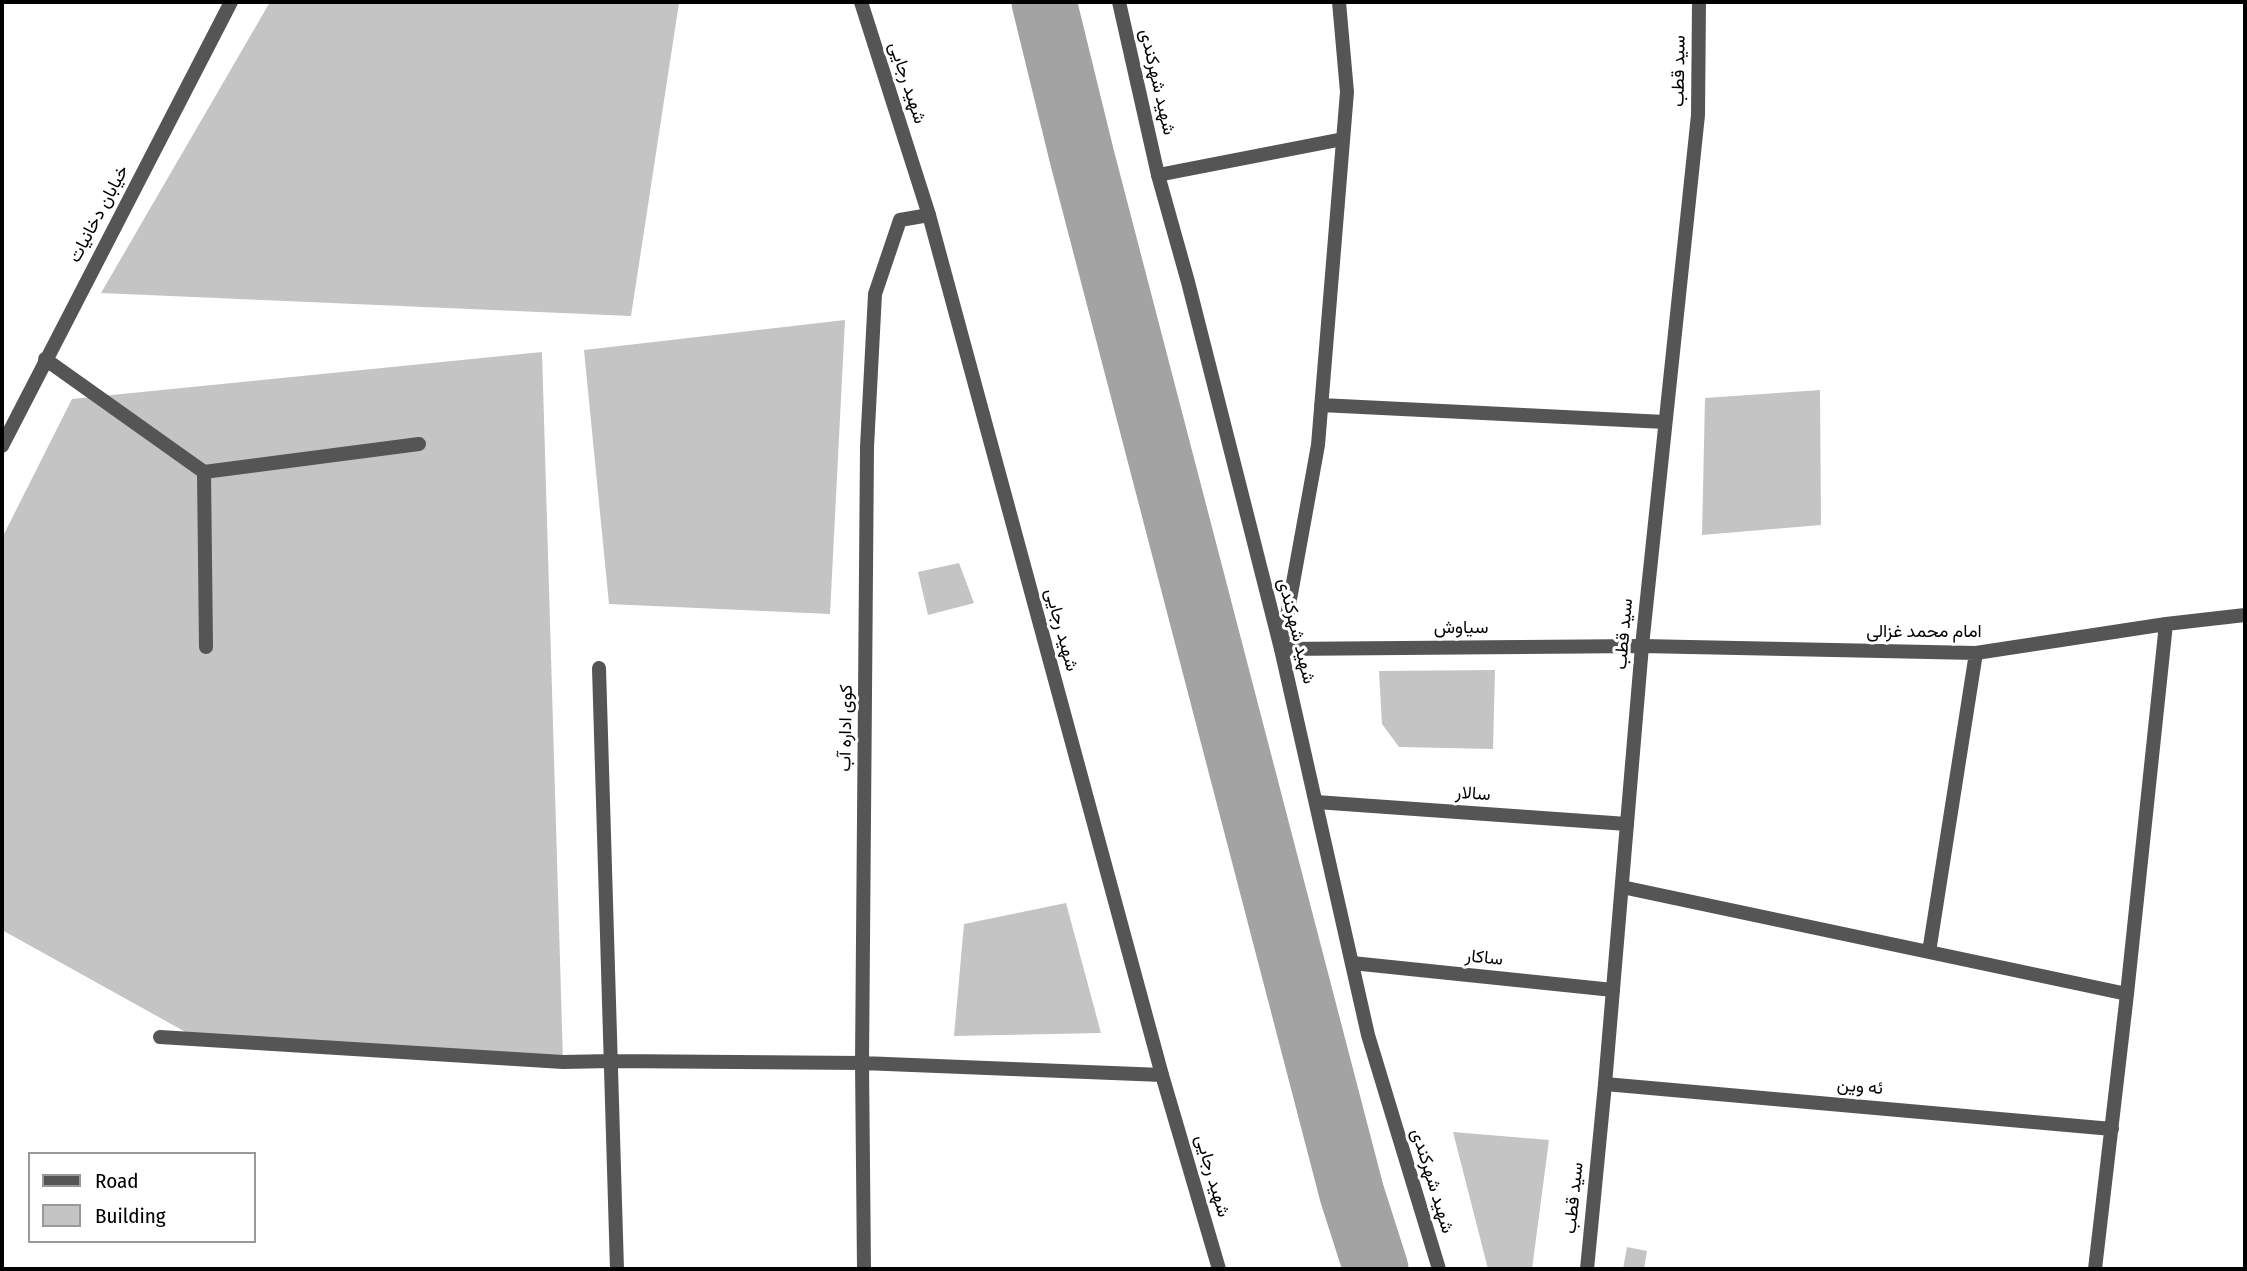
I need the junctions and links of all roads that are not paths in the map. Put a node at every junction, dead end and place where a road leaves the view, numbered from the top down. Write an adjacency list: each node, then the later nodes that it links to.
1 (231, 2): 9 (street, خیابان دخانیات)
2 (861, 2): 8 (street, شهید رجایی)
3 (1119, 2): 7 (street, شهید شهرکندی)
4 (1339, 2): 6 (street)
5 (1699, 2): 11 (street, سید قطب)
6 (1343, 139): 7 (street); 10 (street)
7 (1158, 175): 19 (street, شهید شهرکندی)
8 (929, 215): 31 (street, کوی اداره آب); 32 (street, شهید رجایی)
9 (45, 359): 13 (street, خیابان دخانیات); 14 (street)
10 (1321, 405): 11 (street); 19 (street)
11 (1664, 422): 17 (street, سید قطب)
12 (419, 444): 14 (street)
13 (2, 446)
14 (204, 471): 18 (street)
15 (2245, 615): 16 (street, امام محمد غزالی)
16 (2166, 624): 20 (street, امام محمد غزالی); 28 (street)
17 (1642, 646): 19 (street, سیاوش); 20 (street, امام محمد غزالی); 23 (street, سید قطب)
18 (206, 647)
19 (1281, 649): 22 (street, شهید شهرکندی)
20 (1976, 653): 25 (street)
21 (599, 668): 30 (street)
22 (1316, 802): 23 (street, سالار); 26 (street, شهید شهرکندی)
23 (1627, 824): 24 (street, سید قطب)
24 (1622, 887): 25 (street); 27 (street, سید قطب)
25 (1929, 952): 28 (street)
26 (1352, 963): 27 (street, ساکار); 38 (street, شهید شهرکندی)
27 (1613, 990): 33 (street, سید قطب)
28 (2127, 994): 34 (street)
29 (160, 1037): 30 (street)
30 (612, 1060): 31 (street); 35 (street)
31 (862, 1062): 32 (street); 36 (street, کوی اداره آب)
32 (1163, 1075): 37 (street, شهید رجایی)
33 (1605, 1084): 34 (street, ئه وین); 39 (street, سید قطب)
34 (2112, 1129): 40 (street)
35 (617, 1269)
36 (864, 1269)
37 (1219, 1269)
38 (1438, 1269)
39 (1587, 1269)
40 (2095, 1269)

